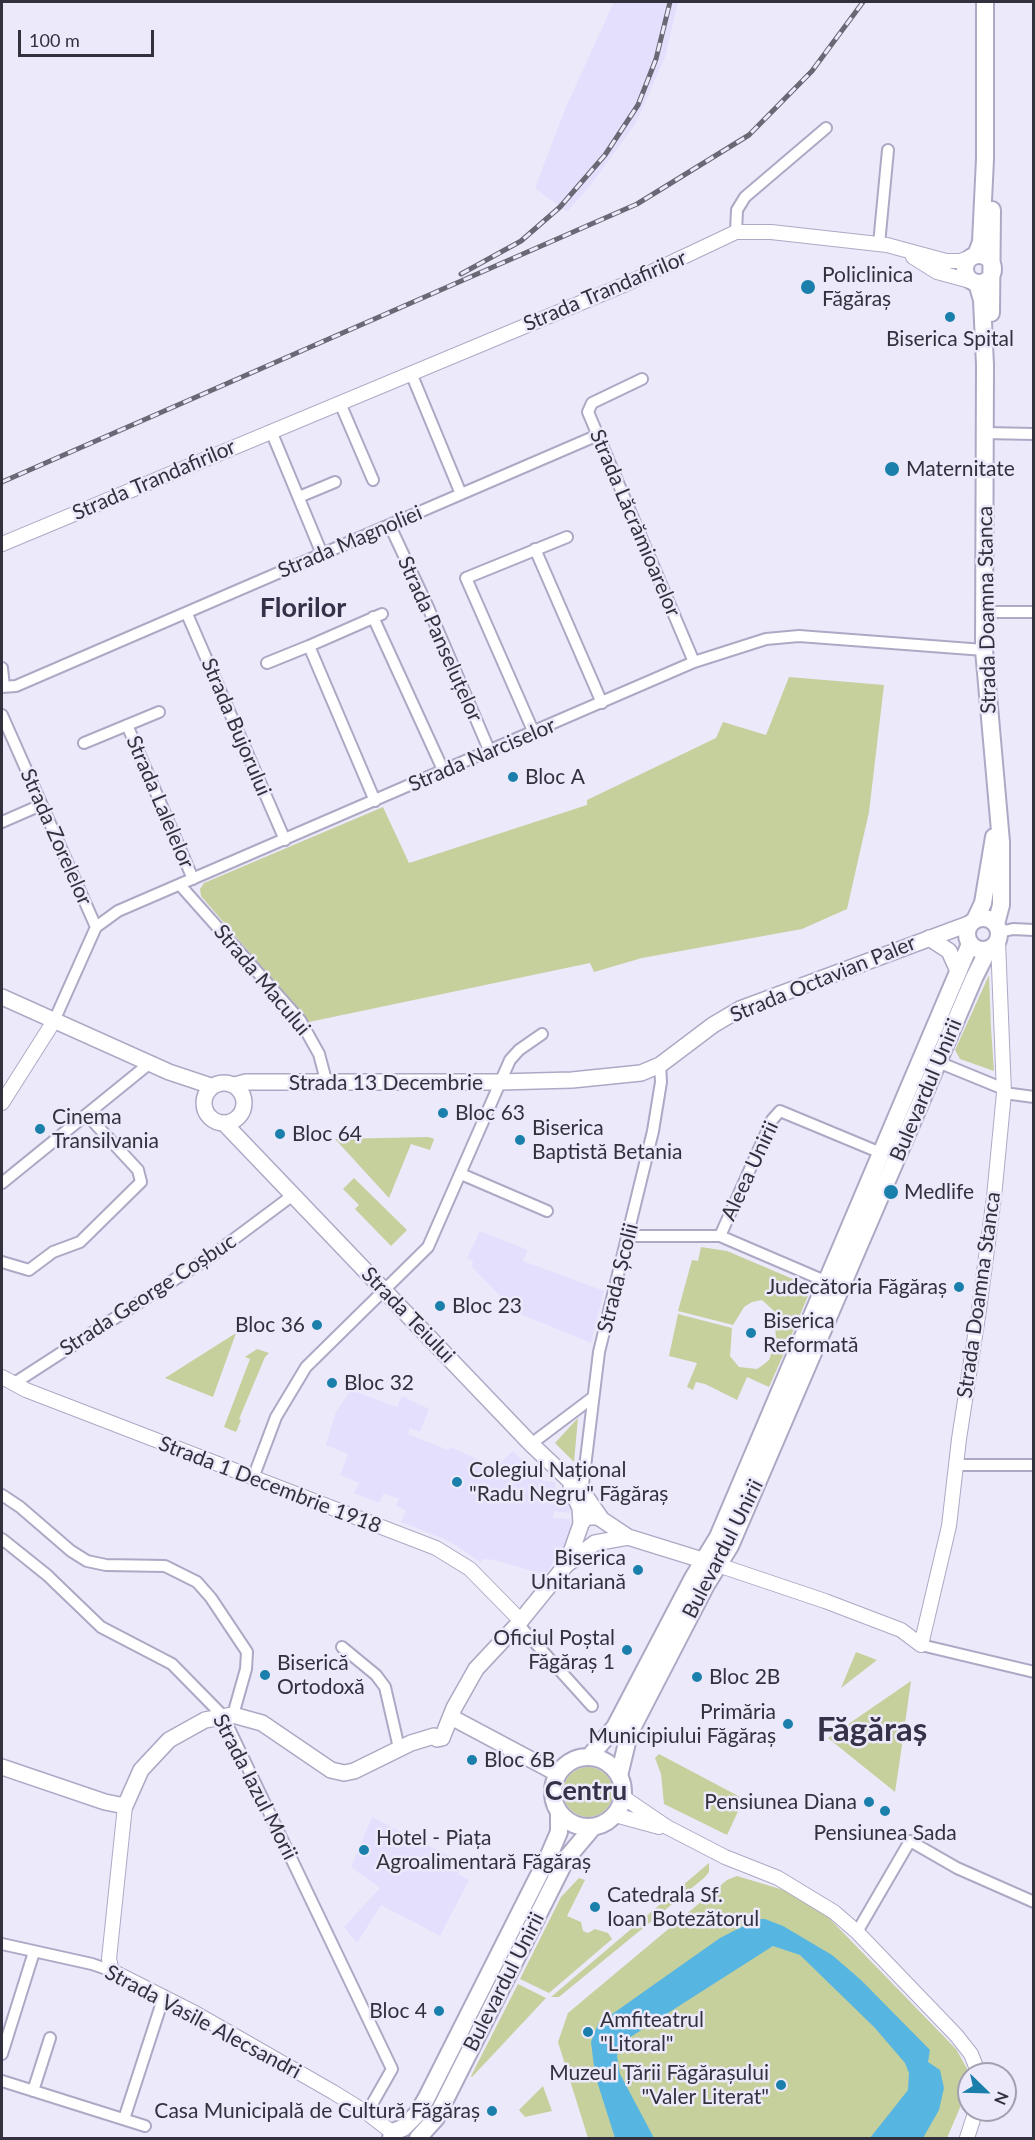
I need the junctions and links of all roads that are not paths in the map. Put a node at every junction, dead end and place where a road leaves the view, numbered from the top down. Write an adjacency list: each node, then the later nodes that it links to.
1 (985, 2): 4 (main road, Strada Doamna Stanca)
2 (826, 128): 5 (street)
3 (888, 150): 6 (street)
4 (985, 159): 8 (main road, Strada Doamna Stanca); 9 (main road, Strada Doamna Stanca)
5 (736, 232): 6 (street); 12 (street, Strada Trandafirilor)
6 (879, 244): 7 (street)
7 (899, 248): 8 (street); 10 (street)
8 (974, 256): 9 (main road); 10 (main road)
9 (993, 268): 10 (main road); 11 (main road, Strada Doamna Stanca)
10 (973, 282): 11 (main road, Strada Doamna Stanca)
11 (985, 365): 16 (main road, Strada Doamna Stanca)
12 (411, 373): 14 (street, Strada Trandafirilor); 21 (street)
13 (642, 379): 18 (street, Strada Lăcrămioarelor)
14 (340, 403): 15 (street, Strada Trandafirilor); 19 (street)
15 (271, 431): 22 (street); 25 (street, Strada Trandafirilor)
16 (985, 433): 17 (street); 28 (main road, Strada Doamna Stanca)
17 (1034, 434)
18 (598, 435): 21 (street, Strada Magnoliei); 33 (street, Strada Lăcrămioarelor)
19 (373, 480)
20 (335, 482): 22 (street)
21 (461, 494): 23 (street, Strada Magnoliei)
22 (298, 497): 27 (street)
23 (390, 526): 27 (street, Strada Magnoliei); 43 (street, Strada Panseluțelor)
24 (567, 537): 26 (street)
25 (2, 544)
26 (535, 549): 37 (street); 41 (street)
27 (322, 554): 30 (street, Strada Magnoliei)
28 (984, 612): 29 (street); 32 (main road, Strada Doamna Stanca)
29 (1034, 612)
30 (187, 614): 36 (street, Strada Magnoliei); 49 (street, Strada Bujorului)
31 (309, 646): 34 (street); 44 (street); 45 (street)
32 (984, 650): 33 (street, Strada Narciselor); 47 (main road, Strada Doamna Stanca)
33 (694, 662): 37 (street, Strada Narciselor)
34 (267, 663)
35 (2, 668): 36 (street)
36 (3, 687)
37 (602, 703): 41 (street, Strada Narciselor)
38 (159, 712): 40 (street, Strada Lalelelor)
39 (2, 715): 46 (street, Strada Zorelelor)
40 (127, 725): 42 (street, Strada Lalelelor); 50 (street, Strada Lalelelor)
41 (534, 733): 43 (street, Strada Narciselor)
42 (84, 743)
43 (490, 752): 44 (street, Strada Narciselor)
44 (444, 772): 45 (street, Strada Narciselor)
45 (375, 801): 49 (street, Strada Narciselor)
46 (41, 805): 48 (street); 53 (street, Strada Zorelelor)
47 (999, 819): 52 (main road, Strada Doamna Stanca); 55 (main road, Strada Doamna Stanca)
48 (2, 822)
49 (285, 840): 50 (street, Strada Narciselor)
50 (193, 879): 51 (street, Strada Narciselor)
51 (180, 885): 53 (street, Strada Narciselor); 67 (street, Strada Macului)
52 (973, 921): 55 (main road); 56 (main road, Strada Octavian Paler); 57 (main road)
53 (96, 927): 60 (street)
54 (1034, 930): 55 (street)
55 (996, 937): 57 (main road); 62 (main road, Bulevardul Unirii); 70 (street, Strada Doamna Stanca)
56 (929, 938): 57 (main road); 58 (main road); 64 (main road, Strada Octavian Paler)
57 (970, 944): 58 (main road, Bulevardul Unirii)
58 (958, 971): 78 (main road, Bulevardul Unirii)
59 (2, 997): 60 (main road)
60 (54, 1021): 63 (main road); 72 (street)
61 (542, 1034): 66 (street, Strada 13 Decembrie)
62 (938, 1062): 70 (street); 83 (main road, Bulevardul Unirii)
63 (150, 1064): 65 (main road); 74 (street)
64 (660, 1065): 66 (main road, Strada 13 Decembrie); 85 (street, Strada Școlii)
65 (184, 1078): 68 (main road); 73 (main road)
66 (500, 1082): 67 (main road, Strada 13 Decembrie); 79 (street)
67 (327, 1084): 69 (main road, Strada 13 Decembrie)
68 (211, 1086): 69 (main road); 73 (main road)
69 (239, 1090): 75 (main road)
70 (1004, 1091): 71 (street); 92 (street, Strada Doamna Stanca)
71 (1034, 1097)
72 (2, 1103)
73 (204, 1104): 76 (main road)
74 (88, 1116): 80 (street); 86 (street)
75 (239, 1117): 76 (main road); 77 (main road, Strada Teiului)
76 (224, 1123): 77 (main road, Strada Teiului)
77 (247, 1147): 81 (main road, Strada Teiului)
78 (881, 1154): 83 (main road, Bulevardul Unirii); 84 (street, Aleea Unirii)
79 (461, 1174): 82 (street); 88 (street)
80 (2, 1183)
81 (293, 1195): 88 (main road, Strada Teiului); 89 (street, Strada George Coșbuc)
82 (547, 1210)
83 (858, 1228): 87 (main road, Bulevardul Unirii)
84 (720, 1236): 85 (street, Aleea Unirii); 87 (street, Aleea Unirii)
85 (628, 1241): 90 (street, Strada Școlii)
86 (2, 1262)
87 (833, 1285): 103 (main road, Bulevardul Unirii)
88 (384, 1290): 91 (main road, Strada Teiului); 94 (street)
89 (5, 1384): 94 (street, Strada 1 Decembrie 1918)
90 (592, 1398): 91 (street); 96 (street, Strada Școlii)
91 (531, 1444): 95 (main road, Strada Teiului)
92 (956, 1465): 93 (street); 106 (street, Strada Doamna Stanca)
93 (1034, 1465)
94 (253, 1478): 105 (street, Strada 1 Decembrie 1918)
95 (569, 1482): 96 (main road); 99 (main road)
96 (582, 1492): 98 (main road)
97 (2, 1495): 111 (street)
98 (602, 1519): 99 (main road); 100 (main road); 102 (main road)
99 (580, 1527): 102 (main road); 104 (main road)
100 (628, 1537): 102 (main road); 103 (main road)
101 (2, 1539): 111 (street, Strada Iazul Morii)
102 (598, 1541): 104 (main road)
103 (711, 1563): 106 (street); 113 (main road, Bulevardul Unirii); 116 (main road, Bulevardul Unirii)
104 (566, 1565): 105 (main road)
105 (520, 1622): 109 (street); 110 (main road)
106 (921, 1645): 108 (street)
107 (342, 1647): 112 (street)
108 (1034, 1672)
109 (592, 1706)
110 (452, 1713): 112 (main road); 115 (main road)
111 (228, 1715): 112 (main road); 118 (main road); 134 (street, Strada Iazul Morii)
112 (399, 1748)
113 (589, 1757): 115 (main road, Bulevardul Unirii); 116 (main road)
114 (2, 1767): 118 (main road)
115 (558, 1774): 119 (main road, Bulevardul Unirii)
116 (620, 1776): 117 (main road, Bulevardul Unirii)
117 (623, 1797): 120 (main road); 122 (street)
118 (125, 1806): 127 (street)
119 (559, 1812): 121 (main road); 138 (main road, Bulevardul Unirii)
120 (615, 1815): 121 (main road, Bulevardul Unirii); 122 (street)
121 (593, 1827): 138 (main road, Bulevardul Unirii)
122 (667, 1827): 124 (street)
123 (1034, 1902): 124 (street)
124 (857, 1932): 131 (street)
125 (2, 1944): 126 (street, Strada Vasile Alecsandri)
126 (34, 1952): 127 (street, Strada Vasile Alecsandri); 130 (street)
127 (112, 1971): 128 (street, Strada Vasile Alecsandri)
128 (164, 1996): 134 (street, Strada Vasile Alecsandri); 135 (street)
129 (50, 2038): 133 (street)
130 (2, 2054)
131 (974, 2062)
132 (2, 2081): 133 (street)
133 (33, 2091): 135 (street)
134 (367, 2112): 138 (street, Strada Vasile Alecsandri)
135 (124, 2119): 137 (street)
136 (972, 2122): 139 (street)
137 (145, 2126)
138 (404, 2135)
139 (967, 2139)

